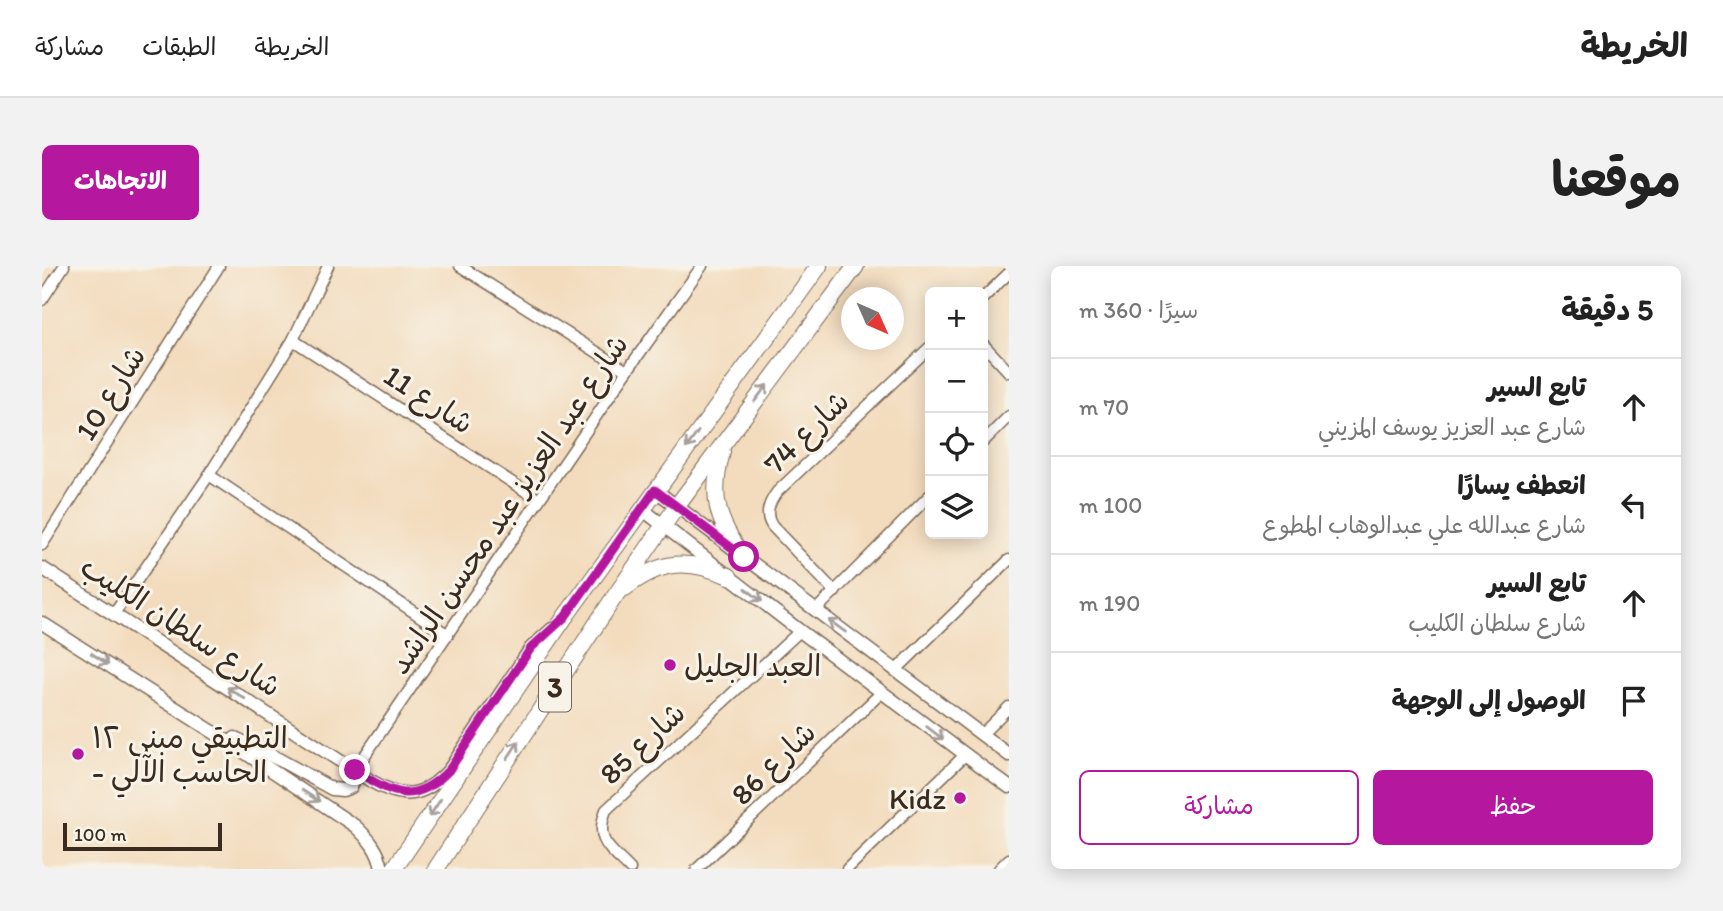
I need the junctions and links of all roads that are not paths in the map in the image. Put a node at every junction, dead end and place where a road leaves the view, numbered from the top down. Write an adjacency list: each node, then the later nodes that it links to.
1 (64, 266): 10 (street)
2 (219, 266): 26 (street, شارع 10)
3 (328, 266): 11 (street)
4 (460, 266): 14 (street)
5 (702, 266): 14 (street, شارع عبد العزيز عبد محسن الراشد)
6 (819, 266): 20 (main road, 3, one-way to 20)
7 (856, 266): 17 (main road, 3, one-way to 7)
8 (1009, 273): 9 (street)
9 (988, 293)
10 (42, 300)
11 (293, 340): 19 (street); 21 (street, شارع 11)
12 (988, 349): 15 (street)
13 (927, 350): 31 (street, شارع 74)
14 (627, 371): 21 (street, شارع عبد العزيز عبد محسن الراشد)
15 (1009, 372)
16 (1009, 416): 18 (street)
17 (733, 431): 23 (main road, 3); 27 (main road)
18 (988, 437)
19 (209, 475): 34 (street); 38 (street)
20 (655, 490): 23 (street); 24 (main road, 3)
21 (539, 500): 38 (street, شارع عبد العزيز عبد محسن الراشد)
22 (925, 500): 31 (street)
23 (677, 506): 25 (main road, 3); 27 (street)
24 (642, 509): 25 (street); 35 (main road, 3)
25 (664, 525): 30 (street); 32 (main road, 3)
26 (42, 545)
27 (744, 557): 33 (street)
28 (1009, 560): 40 (street)
29 (42, 568): 34 (street, شارع سلطان الكليب)
30 (729, 576): 32 (main road); 37 (street, one-way to 37)
31 (835, 592): 33 (street)
32 (611, 602): 53 (main road, 3, one-way to 32)
33 (816, 610): 39 (street, one-way to 33)
34 (114, 614): 48 (street, شارع سلطان الكليب, one-way to 34)
35 (565, 617): 48 (street, شارع سلطان الكليب); 52 (main road, 3, one-way to 52)
36 (42, 623): 44 (street, one-way to 44)
37 (800, 631): 41 (street); 54 (street, شارع 85)
38 (448, 635): 48 (street, شارع عبد العزيز عبد محسن الراشد)
39 (877, 655): 40 (street); 41 (street)
40 (897, 670): 45 (street)
41 (861, 676): 42 (street)
42 (882, 692): 46 (street, one-way to 46); 55 (street, شارع 86)
43 (1009, 707): 45 (street)
44 (183, 714): 48 (street); 51 (street, one-way to 51)
45 (982, 734): 47 (street)
46 (965, 755): 49 (street); 56 (street)
47 (1009, 755)
48 (355, 770)
49 (1007, 784)
50 (1009, 859): 57 (street)
51 (382, 869)
52 (394, 869)
53 (436, 869)
54 (631, 869)
55 (698, 869)
56 (847, 869)
57 (999, 869)

